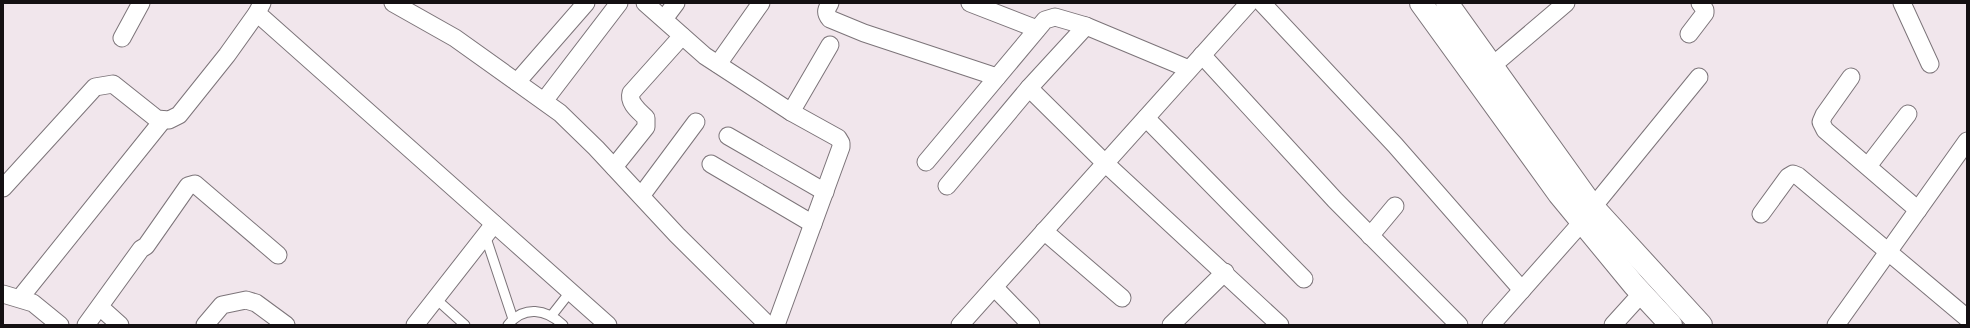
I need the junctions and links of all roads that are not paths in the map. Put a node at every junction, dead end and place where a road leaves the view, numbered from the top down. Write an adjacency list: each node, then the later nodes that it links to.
1 (142, 3): 23 (street)
2 (392, 3): 33 (street)
3 (586, 3): 33 (street)
4 (619, 3): 35 (street)
5 (645, 3): 18 (street)
6 (676, 3): 18 (street)
7 (761, 3): 26 (street)
8 (830, 3): 30 (street)
9 (970, 3): 20 (street)
10 (1248, 3): 25 (street)
11 (1262, 3): 65 (street)
12 (1422, 3): 54 (street)
13 (1447, 3): 28 (street)
14 (1566, 3): 28 (street)
15 (1700, 3): 21 (street)
16 (1902, 3): 27 (street)
17 (259, 8): 39 (street); 57 (street)
18 (664, 19): 22 (street)
19 (1086, 26): 20 (street); 29 (street); 34 (street)
20 (1037, 29): 30 (street)
21 (1688, 34)
22 (682, 36): 26 (street); 47 (street)
23 (122, 38)
24 (830, 45): 36 (street)
25 (1202, 55): 29 (street); 59 (street)
26 (718, 64): 36 (street)
27 (1930, 64)
28 (1492, 66): 54 (street)
29 (1189, 70): 38 (street)
30 (997, 77): 43 (street)
31 (1699, 77): 54 (street)
32 (1851, 78): 46 (street)
33 (518, 82): 35 (street)
34 (1029, 88): 44 (street); 48 (street)
35 (544, 101): 47 (street)
36 (791, 112): 50 (street)
37 (1908, 114): 46 (street)
38 (1146, 118): 44 (street); 63 (street)
39 (163, 120): 49 (street); 69 (street)
40 (696, 122): 51 (street)
41 (728, 136): 50 (street)
42 (1967, 141): 53 (street)
43 (926, 162)
44 (1106, 163): 58 (street); 62 (street)
45 (712, 164): 56 (street)
46 (1868, 166): 53 (street)
47 (614, 167): 51 (street)
48 (947, 186)
49 (3, 188)
50 (825, 192): 56 (street)
51 (640, 196): 85 (street)
52 (1395, 206): 59 (street)
53 (1918, 210): 60 (street)
54 (1588, 214): 65 (street); 67 (street); 95 (street)
55 (1761, 214): 60 (street)
56 (813, 224): 86 (street)
57 (490, 229): 66 (street); 71 (street); 75 (lane)
58 (1044, 231): 64 (street); 70 (street)
59 (1370, 236): 91 (street)
60 (1888, 251): 74 (street); 96 (street)
61 (278, 255): 72 (street)
62 (1225, 272): 89 (street); 90 (street)
63 (1304, 279)
64 (994, 287): 87 (street); 88 (street)
65 (1522, 290): 92 (street)
66 (570, 292): 73 (lane); 84 (street)
67 (1642, 293): 93 (street); 94 (street)
68 (3, 294): 69 (street)
69 (20, 298): 76 (street)
70 (1122, 298)
71 (436, 299): 81 (street); 82 (lane)
72 (100, 307): 77 (street); 78 (street)
73 (552, 315): 75 (lane); 83 (lane)
74 (1967, 318)
75 (511, 322)
76 (60, 325)
77 (86, 325)
78 (120, 325)
79 (206, 325): 80 (street)
80 (286, 325)
81 (415, 325)
82 (466, 325)
83 (563, 325)
84 (608, 325)
85 (768, 325)
86 (776, 325)
87 (960, 325)
88 (1032, 325)
89 (1171, 325)
90 (1280, 325)
91 (1459, 325)
92 (1491, 325)
93 (1613, 325)
94 (1671, 325)
95 (1701, 325)
96 (1836, 325)

